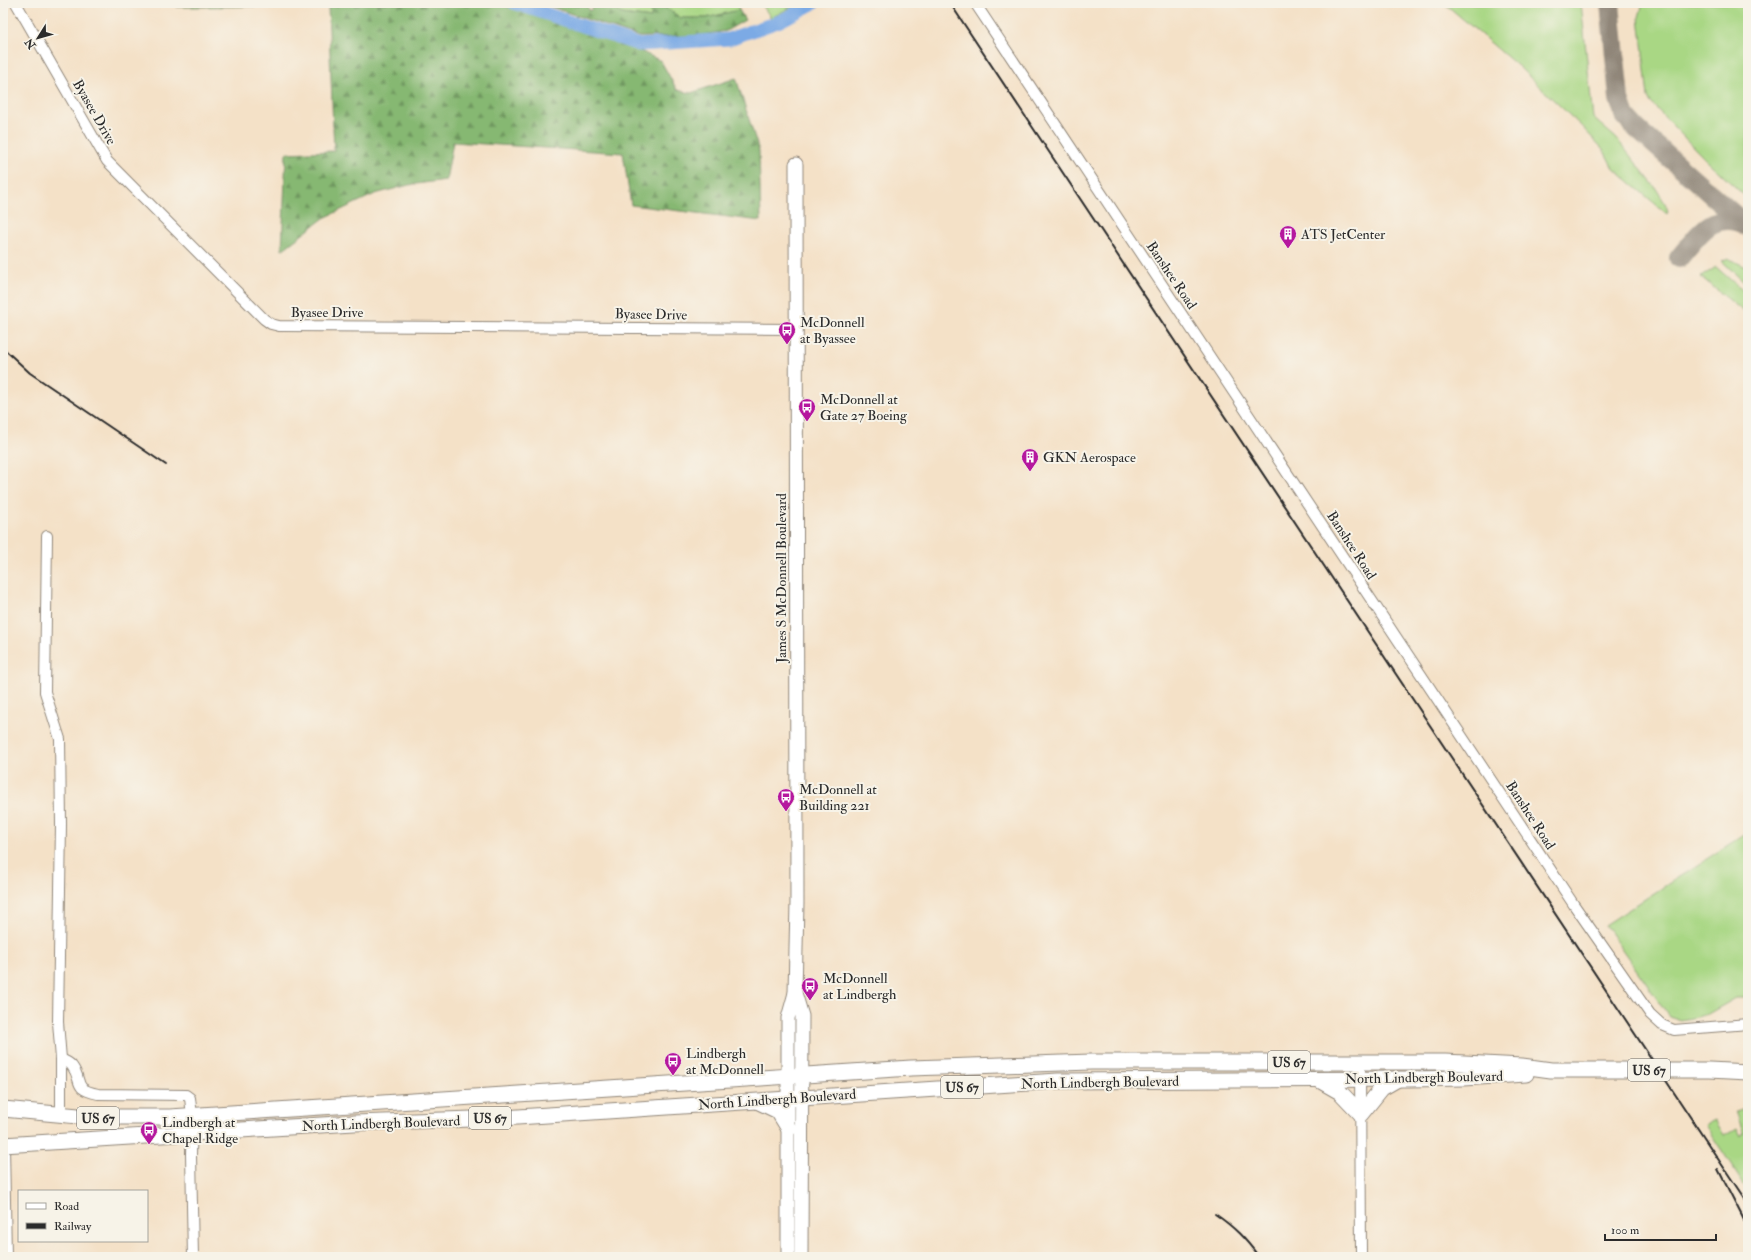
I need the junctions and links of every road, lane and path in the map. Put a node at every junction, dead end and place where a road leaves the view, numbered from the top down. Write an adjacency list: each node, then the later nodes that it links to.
1 (16, 3): 4 (street, Byasee Drive)
2 (975, 3): 6 (street, Banshee Road)
3 (796, 164): 4 (main road, James S McDonnell Boulevard)
4 (797, 329): 11 (main road, James S McDonnell Boulevard)
5 (47, 536): 7 (street)
6 (1748, 1024)
7 (61, 1059): 19 (street); 20 (street)
8 (1360, 1062): 9 (highway, North Lindbergh Boulevard / US 67); 11 (highway, North Lindbergh Boulevard / US 67); 12 (street)
9 (1551, 1070): 10 (highway, North Lindbergh Boulevard / US 67); 13 (highway, North Lindbergh Boulevard / US 67)
10 (1748, 1072)
11 (795, 1076): 15 (main road, James S McDonnell Boulevard); 20 (highway, North Lindbergh Boulevard / US 67)
12 (1360, 1079): 13 (highway, North Lindbergh Boulevard / US 67); 14 (highway, North Lindbergh Boulevard / US 67); 18 (street)
13 (1396, 1079): 18 (highway)
14 (1319, 1080): 15 (highway, North Lindbergh Boulevard / US 67); 18 (highway)
15 (795, 1098): 16 (highway, North Lindbergh Boulevard / US 67); 21 (main road, James S McDonnell Boulevard); 27 (main road, James S McDonnell Boulevard)
16 (754, 1101): 21 (highway); 22 (highway, North Lindbergh Boulevard / US 67)
17 (3, 1109): 19 (highway, North Lindbergh Boulevard / US 67)
18 (1361, 1114): 28 (street)
19 (61, 1116): 20 (highway, North Lindbergh Boulevard / US 67)
20 (192, 1116): 22 (street)
21 (789, 1129): 26 (main road, James S McDonnell Boulevard)
22 (191, 1133): 23 (highway, North Lindbergh Boulevard / US 67); 25 (street)
23 (4, 1145): 24 (street)
24 (6, 1257)
25 (193, 1257)
26 (788, 1257)
27 (801, 1257)
28 (1361, 1257)

